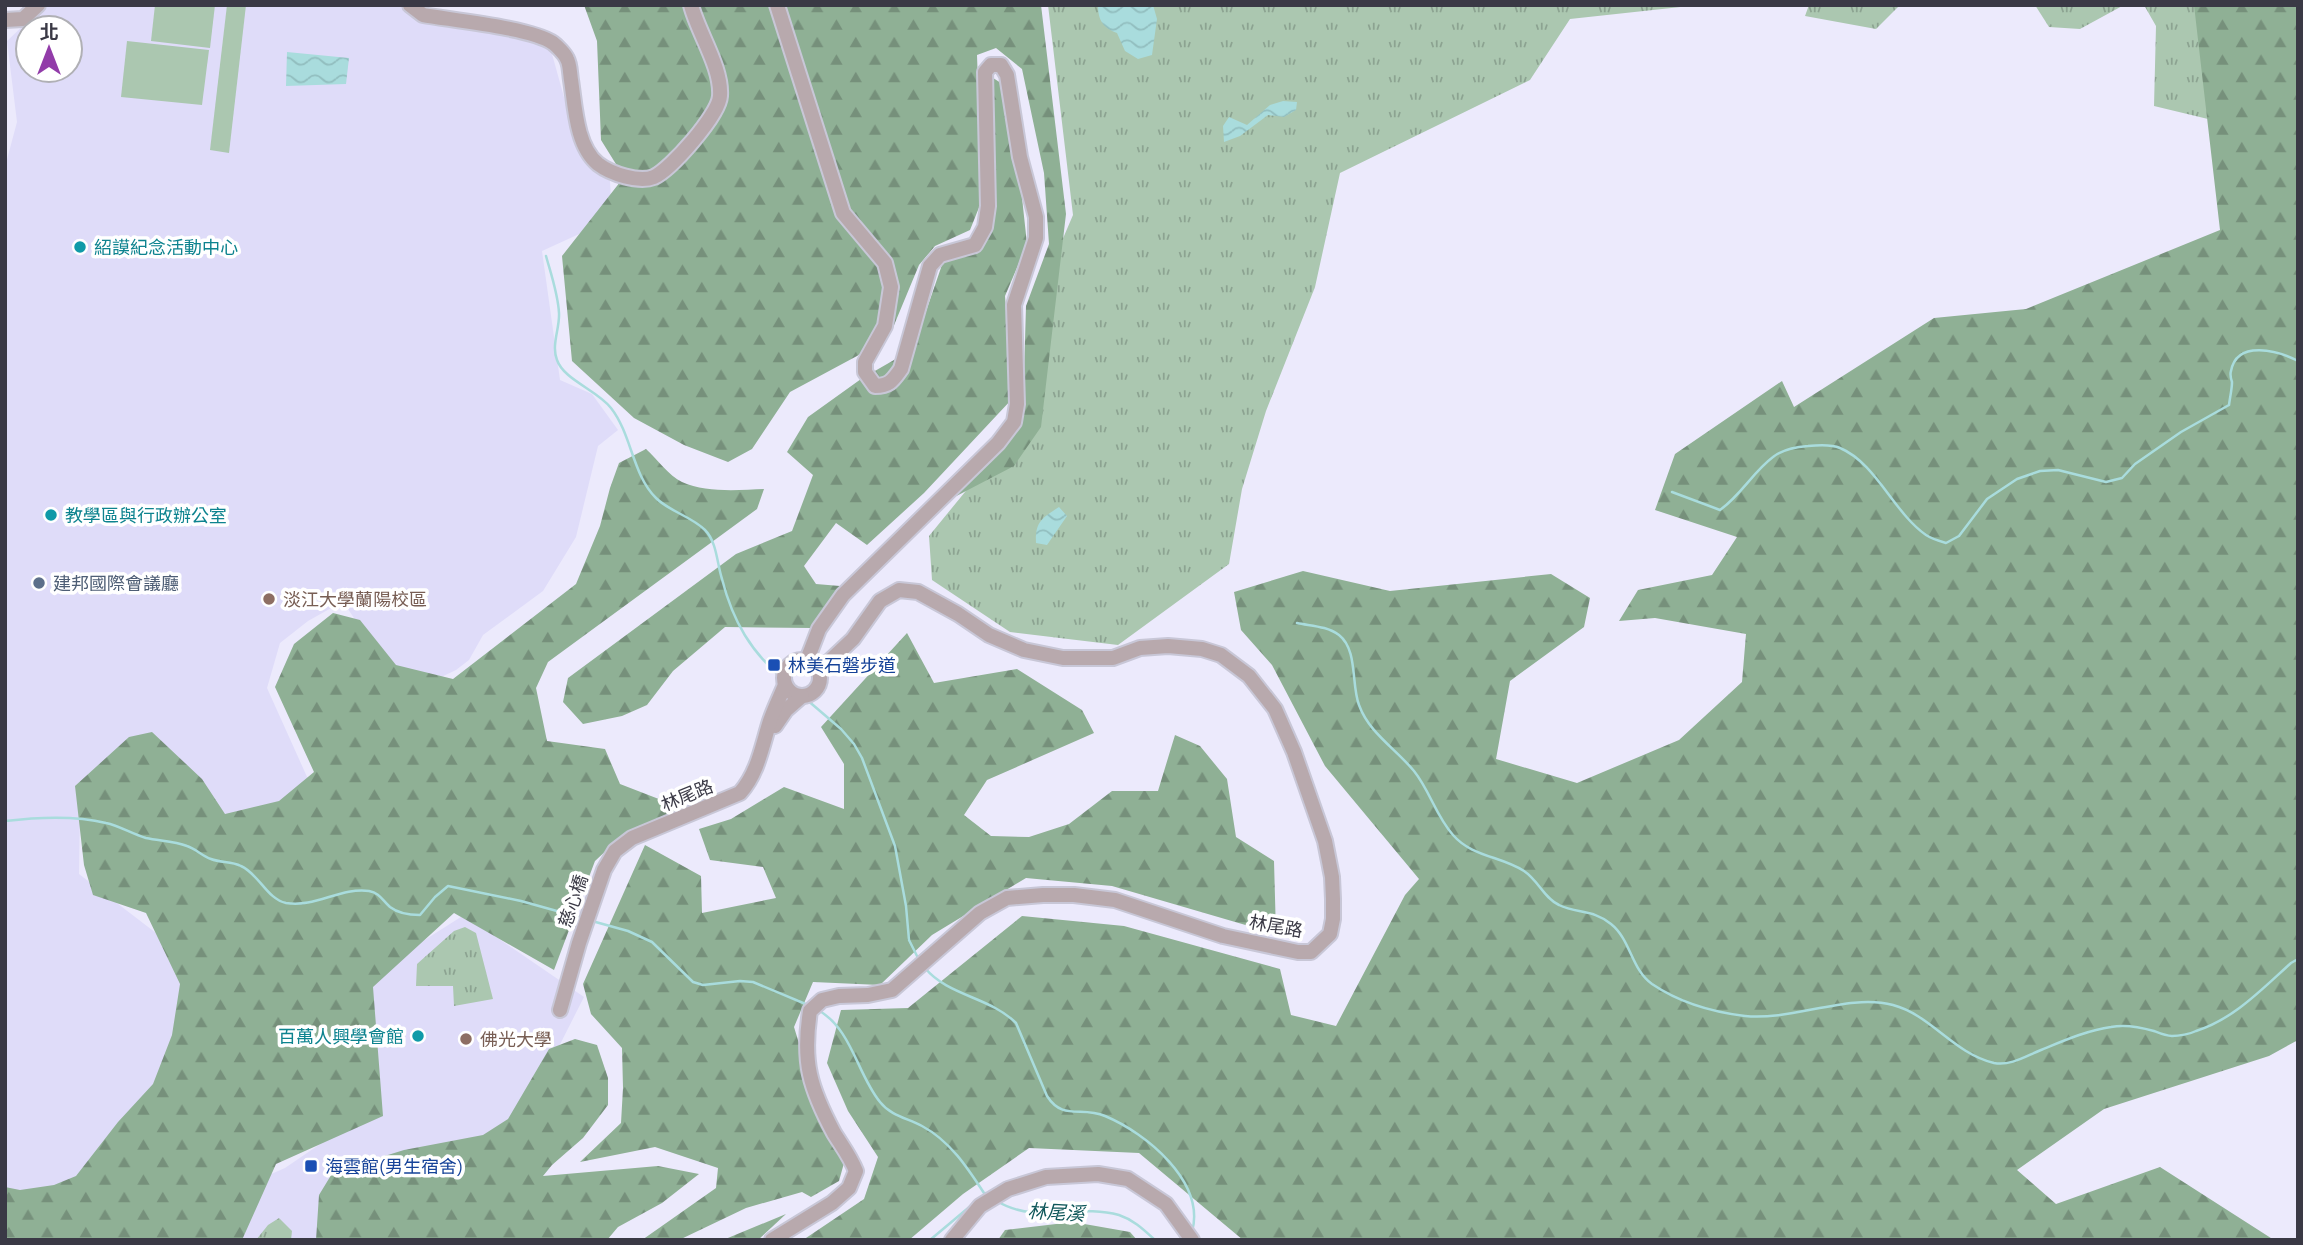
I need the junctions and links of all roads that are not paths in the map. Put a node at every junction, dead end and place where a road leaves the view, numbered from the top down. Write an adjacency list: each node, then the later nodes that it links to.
1 (38, 5): 5 (street)
2 (410, 5): 3 (street)
3 (691, 5)
4 (776, 5): 6 (street)
5 (5, 20)
6 (807, 660): 7 (street); 8 (street)
7 (820, 671): 9 (street); 13 (street, 林尾路)
8 (785, 685): 9 (street); 10 (street, 林尾路)
9 (802, 696): 10 (street, 林尾路)
10 (766, 739): 11 (street, 林尾路)
11 (604, 870): 12 (street, 慈心橋)
12 (560, 1010)
13 (772, 1240)
14 (952, 1240): 15 (street)
15 (1192, 1240)

